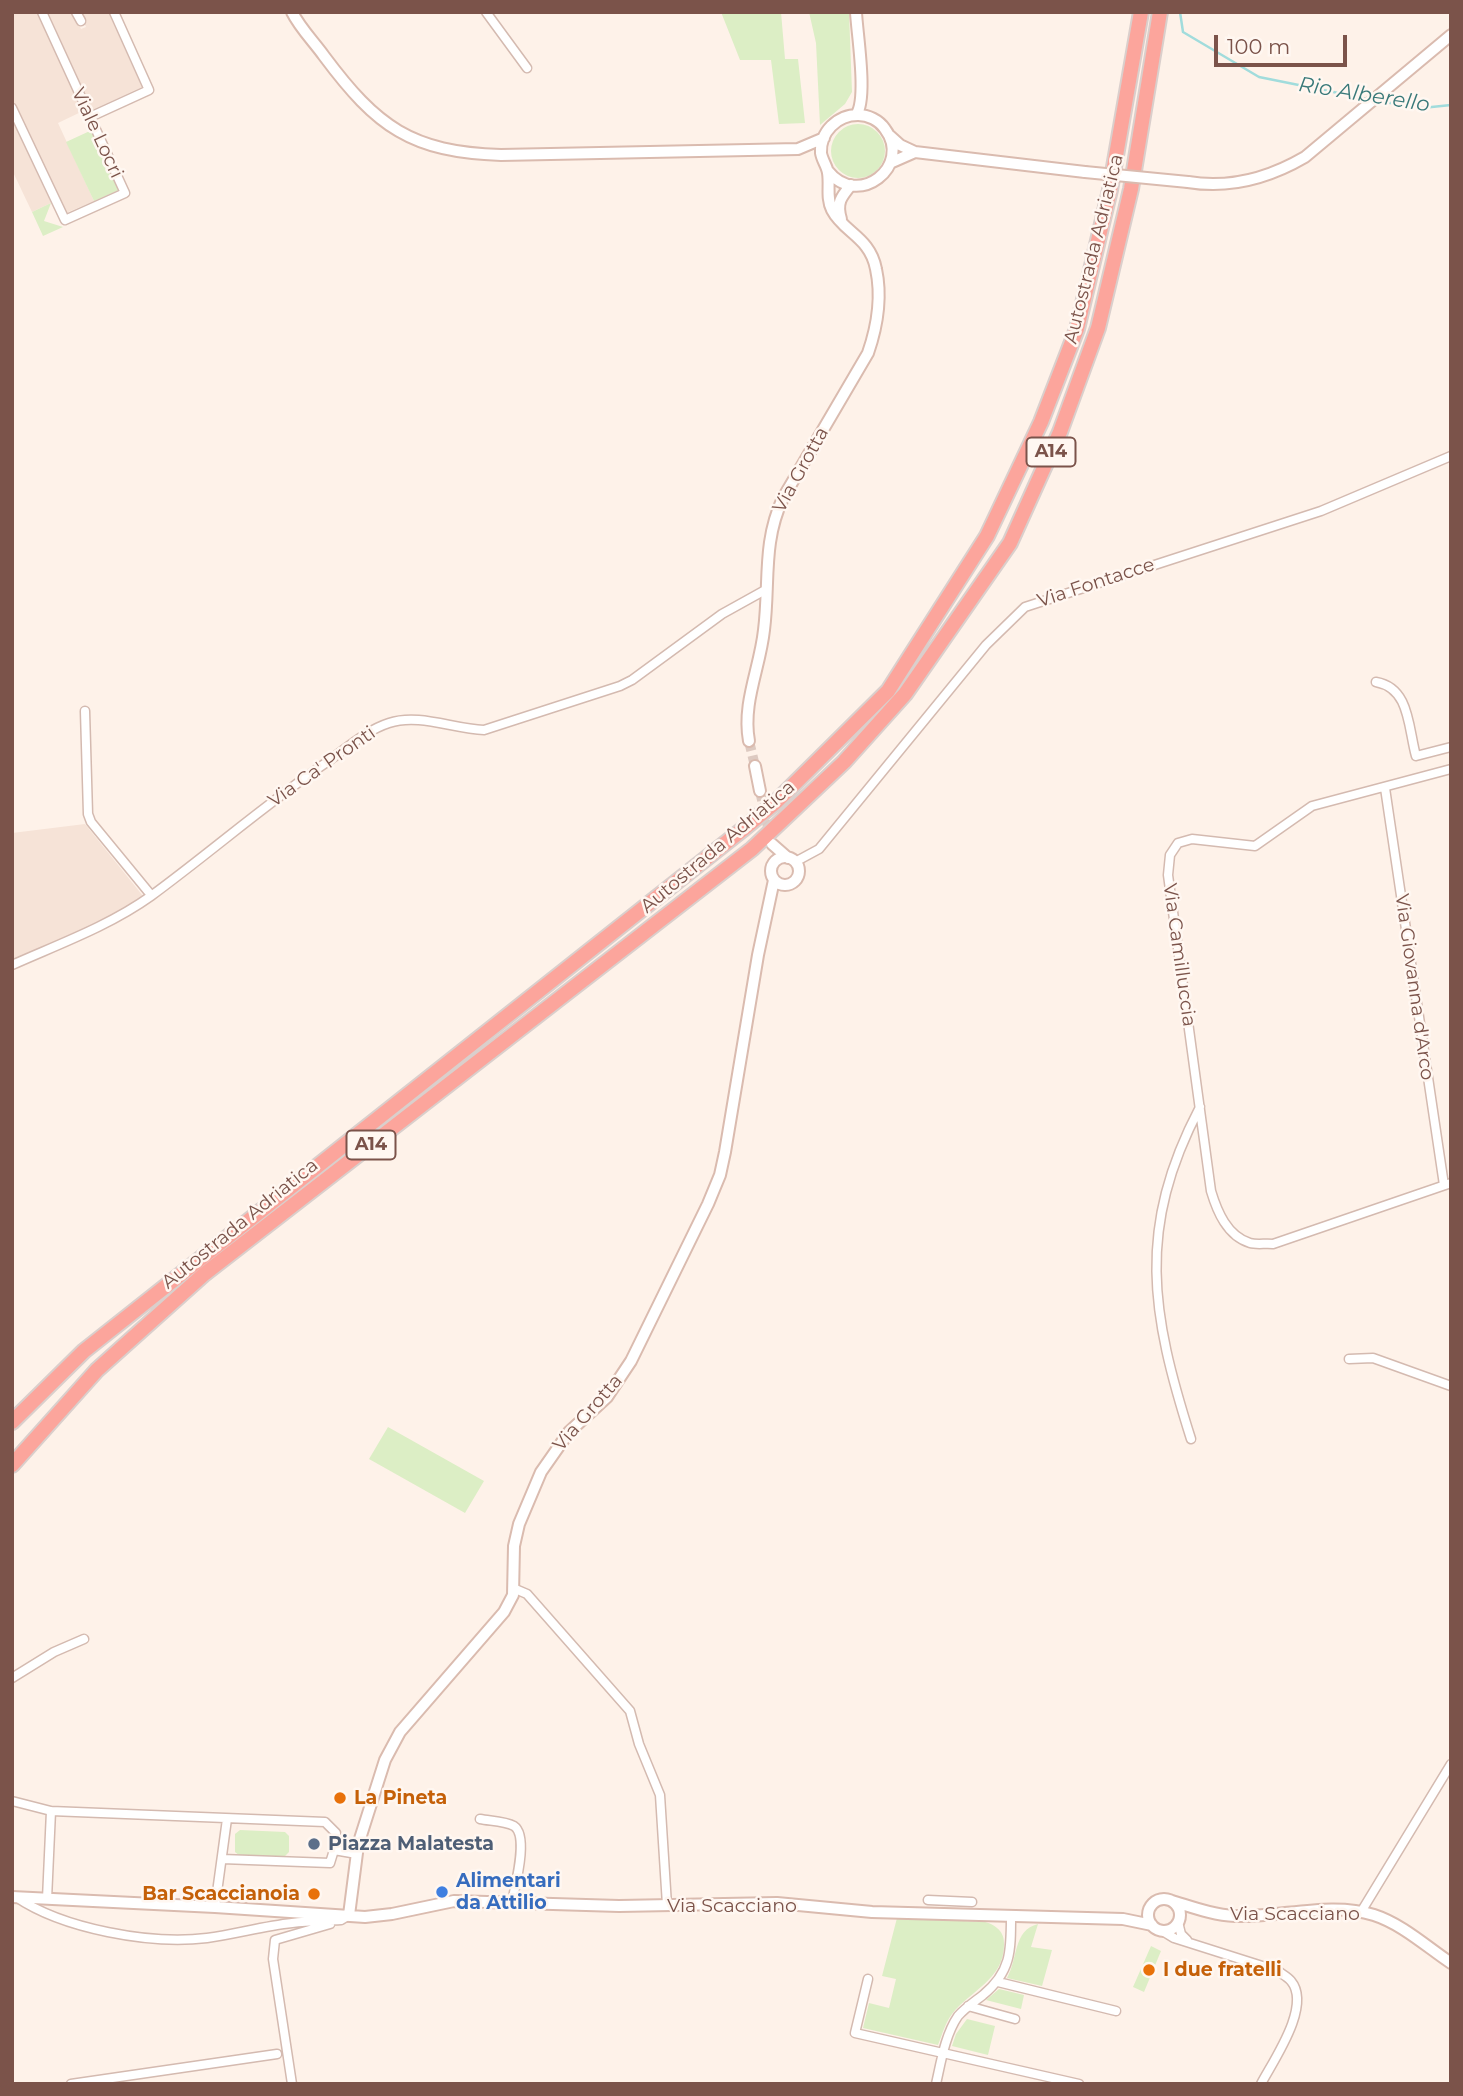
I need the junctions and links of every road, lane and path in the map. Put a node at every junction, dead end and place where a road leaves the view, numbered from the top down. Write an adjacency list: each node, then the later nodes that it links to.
1 (42, 12): 15 (street, Viale Locri)
2 (76, 12): 9 (street)
3 (114, 12): 15 (street)
4 (486, 12): 11 (street)
5 (856, 12): 12 (street)
6 (1141, 12): 44 (highway, Autostrada Adriatica / A14)
7 (1160, 12): 46 (highway, Autostrada Adriatica / A14)
8 (291, 13): 19 (street)
9 (81, 22)
10 (1451, 35): 20 (street, bridge)
11 (527, 68)
12 (861, 93): 14 (street); 16 (street)
13 (12, 108): 15 (street, Viale Locri)
14 (856, 114): 16 (street); 18 (street)
15 (90, 117)
16 (876, 120): 17 (street)
17 (889, 136): 20 (street); 22 (street)
18 (824, 138): 19 (street); 21 (street)
19 (798, 149): 21 (street)
20 (915, 152): 22 (street)
21 (822, 158): 23 (street)
22 (890, 163): 24 (street)
23 (828, 171): 24 (street); 25 (street, Via Grotta)
24 (851, 186): 25 (street)
25 (842, 221): 27 (street, Via Grotta)
26 (1451, 456): 36 (street, Via Fontacce)
27 (766, 589): 30 (street, Via Grotta); 38 (street, Via Ca' Pronti)
28 (1376, 682): 31 (street)
29 (85, 711): 38 (street)
30 (749, 741)
31 (1451, 747)
32 (755, 766): 35 (street)
33 (1451, 769): 34 (street, Via Camilluccia)
34 (1385, 788): 40 (street, Via Camilluccia); 41 (street, Via Giovanna d'Arco)
35 (760, 791)
36 (792, 860): 37 (street); 37 (street)
37 (774, 880): 47 (street, Via Grotta)
38 (151, 895): 39 (street, Via Ca' Pronti)
39 (12, 965)
40 (1199, 1107): 41 (street, Via Camilluccia); 45 (street)
41 (1447, 1184)
42 (1349, 1359): 43 (street)
43 (1451, 1386)
44 (12, 1422)
45 (1191, 1439)
46 (12, 1465)
47 (513, 1588): 55 (street, Via Grotta); 64 (street)
48 (83, 1639): 49 (street)
49 (12, 1678)
50 (1451, 1764): 68 (street)
51 (12, 1801): 52 (street)
52 (51, 1811): 53 (street); 58 (street)
53 (227, 1819): 55 (street); 56 (street)
54 (480, 1819): 62 (street)
55 (358, 1849): 56 (street); 71 (street, Via Grotta)
56 (222, 1859): 66 (street)
57 (14, 1897): 58 (street, Via Scacciano); 71 (street)
58 (47, 1899): 66 (street, Via Scacciano)
59 (928, 1900): 60 (street)
60 (951, 1901): 63 (street); 69 (street)
61 (1172, 1901): 65 (street, Via Scacciano); 67 (street, Via Scacciano); 73 (street)
62 (512, 1902): 64 (street, Via Scacciano); 71 (street, Via Scacciano)
63 (972, 1902)
64 (667, 1905): 69 (street, Via Scacciano)
65 (1152, 1905): 72 (street, Via Scacciano); 74 (street)
66 (215, 1907): 71 (street, Via Scacciano)
67 (1210, 1912): 68 (street, Via Scacciano); 73 (street, Via Scacciano)
68 (1361, 1912): 76 (street, Via Scacciano)
69 (951, 1915): 70 (street, Via Scacciano)
70 (1011, 1917): 72 (street, Via Scacciano); 78 (street)
71 (345, 1918): 85 (street)
72 (1122, 1919): 74 (street, Via Scacciano)
73 (1178, 1922): 74 (street, Via Scacciano); 75 (street)
74 (1157, 1927): 75 (street)
75 (1189, 1942): 88 (street)
76 (1451, 1963)
77 (868, 1979): 82 (street)
78 (998, 1982): 79 (street); 80 (street)
79 (968, 2006): 81 (street); 82 (street)
80 (1116, 2011)
81 (1015, 2019)
82 (943, 2053): 86 (street); 87 (street)
83 (276, 2054): 84 (street)
84 (71, 2084)
85 (292, 2084)
86 (936, 2084)
87 (1079, 2084)
88 (1261, 2084)

